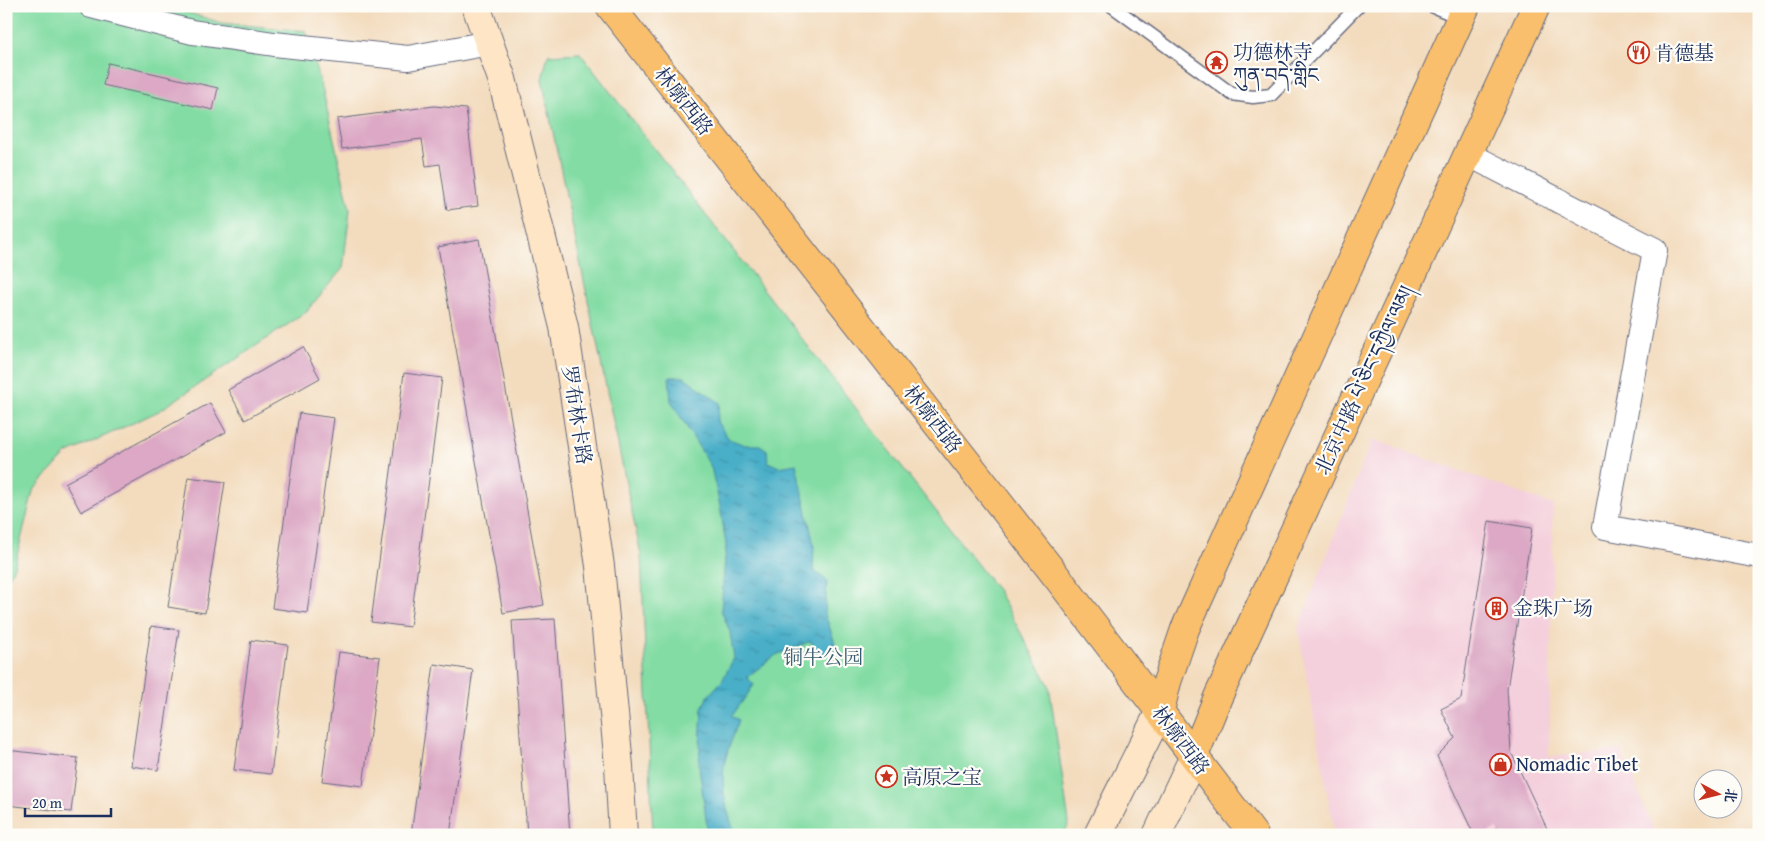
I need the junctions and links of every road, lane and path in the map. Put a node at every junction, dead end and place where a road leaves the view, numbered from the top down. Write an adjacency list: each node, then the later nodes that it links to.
1 (91, 6): 9 (street)
2 (476, 6): 9 (main road, 罗布林卡路)
3 (610, 6): 12 (main road, 林廓西路)
4 (1112, 6): 5 (lane)
5 (1358, 6)
6 (1432, 6): 8 (lane)
7 (1536, 6): 10 (main road, 北京中路 པེ་ཅིང་དཀྱིལ་ལམ།)
8 (1463, 12): 12 (main road)
9 (489, 43): 15 (main road, 罗布林卡路)
10 (1468, 154): 11 (street); 13 (main road, 北京中路 པེ་ཅིང་དཀྱིལ་ལམ།)
11 (1759, 556)
12 (1160, 711): 13 (main road, 林廓西路); 14 (main road)
13 (1194, 756): 16 (main road); 17 (main road, 林廓西路)
14 (1098, 834)
15 (623, 835)
16 (1157, 835)
17 (1254, 835)

